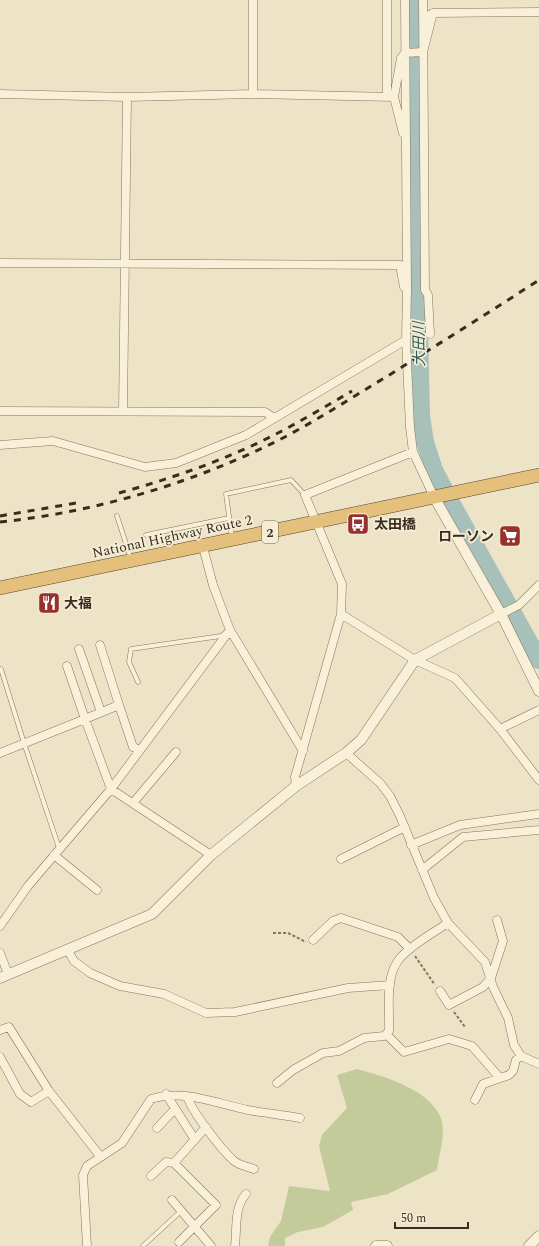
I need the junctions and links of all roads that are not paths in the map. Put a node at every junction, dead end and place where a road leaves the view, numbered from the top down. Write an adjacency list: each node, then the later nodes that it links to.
1 (253, 0): 11 (street)
2 (387, 0): 12 (street)
3 (405, 0): 9 (street)
4 (423, 0): 7 (street)
5 (539, 12): 6 (street)
6 (433, 13): 7 (street); 8 (street)
7 (423, 18): 8 (street)
8 (422, 52): 9 (street); 18 (street)
9 (407, 53): 12 (street); 14 (street)
10 (0, 94): 13 (street)
11 (253, 94): 12 (street); 13 (street)
12 (391, 96): 14 (street)
13 (127, 97): 16 (street)
14 (407, 139): 17 (street)
15 (0, 263): 16 (street)
16 (125, 263): 17 (street); 21 (street)
17 (407, 290): 19 (street)
18 (430, 334)
19 (406, 340): 22 (street); 24 (street)
20 (0, 411): 21 (street)
21 (124, 411): 22 (street)
22 (274, 418): 23 (street)
23 (0, 445)
24 (414, 452): 26 (street); 27 (street)
25 (539, 475): 27 (highway, National Highway Route 2 / 2)
26 (305, 495): 29 (lane); 30 (street)
27 (434, 497): 30 (highway, National Highway Route 2 / 2); 38 (street)
28 (117, 516): 34 (lane)
29 (229, 518): 31 (lane); 32 (lane)
30 (315, 522): 32 (highway, National Highway Route 2 / 2); 37 (street)
31 (146, 535)
32 (232, 541): 33 (highway, National Highway Route 2 / 2)
33 (203, 547): 34 (highway, National Highway Route 2 / 2); 39 (street)
34 (132, 562): 36 (highway, National Highway Route 2 / 2)
35 (539, 585): 38 (street)
36 (0, 588)
37 (341, 614): 42 (street); 54 (street)
38 (501, 614): 42 (street); 46 (street)
39 (230, 630): 45 (lane); 53 (street); 54 (street)
40 (100, 645): 47 (street)
41 (80, 649): 49 (street)
42 (415, 660): 51 (street); 57 (street)
43 (67, 666): 50 (street)
44 (1, 669): 52 (lane)
45 (138, 682)
46 (539, 691)
47 (119, 705): 49 (street); 53 (street)
48 (539, 710): 51 (street)
49 (101, 712): 50 (street)
50 (85, 719): 52 (street); 60 (street)
51 (500, 729): 58 (street)
52 (24, 743): 55 (street); 66 (lane)
53 (140, 750): 60 (street)
54 (303, 751): 59 (street)
55 (0, 752)
56 (176, 752): 61 (street)
57 (346, 753): 59 (street); 63 (street)
58 (539, 780)
59 (296, 786): 67 (street)
60 (111, 788): 61 (street); 66 (street)
61 (133, 803): 67 (street)
62 (539, 814): 65 (street)
63 (405, 827): 65 (street); 68 (street)
64 (539, 830): 69 (street)
65 (411, 845): 69 (street)
66 (57, 852): 70 (street); 73 (street)
67 (211, 855): 75 (street)
68 (341, 859)
69 (422, 870): 72 (street)
70 (97, 890)
71 (496, 920): 79 (street)
72 (448, 923): 76 (street); 79 (street)
73 (0, 926)
74 (313, 940): 76 (street)
75 (67, 949): 78 (street); 80 (street)
76 (410, 949): 80 (street)
77 (0, 952): 78 (street)
78 (4, 976)
79 (491, 978): 81 (street); 84 (street)
80 (390, 985): 83 (street)
81 (440, 991)
82 (0, 1030): 89 (street)
83 (386, 1034): 87 (street); 88 (street)
84 (521, 1056): 86 (street); 87 (street)
85 (0, 1057): 89 (street)
86 (539, 1064)
87 (499, 1077): 92 (street)
88 (277, 1083)
89 (49, 1091): 98 (street)
90 (166, 1094): 91 (street); 93 (street); 98 (street)
91 (187, 1096): 94 (street); 95 (street)
92 (475, 1100)
93 (176, 1109): 96 (street); 97 (street)
94 (300, 1118)
95 (206, 1127): 97 (street); 100 (street)
96 (156, 1128)
97 (195, 1140): 99 (street)
98 (100, 1156): 108 (street)
99 (174, 1163): 101 (street); 105 (street)
100 (254, 1169)
101 (150, 1176)
102 (246, 1194): 111 (street)
103 (172, 1200): 104 (street)
104 (181, 1211): 105 (street); 109 (lane)
105 (194, 1228): 107 (street); 110 (street)
106 (539, 1236): 114 (street)
107 (179, 1242)
108 (87, 1246)
109 (143, 1246)
110 (211, 1246)
111 (235, 1246)
112 (376, 1246): 113 (street)
113 (387, 1246)
114 (529, 1246)

